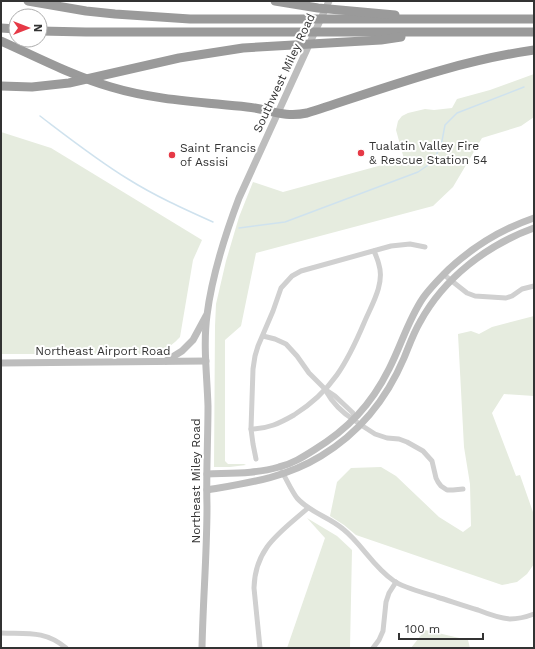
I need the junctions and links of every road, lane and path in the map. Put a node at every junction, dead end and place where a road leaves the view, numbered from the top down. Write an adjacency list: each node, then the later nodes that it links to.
1 (28, 1): 4 (highway)
2 (275, 1): 4 (highway)
3 (329, 1): 12 (street, Southwest Miley Road)
4 (428, 19): 5 (highway)
5 (534, 19)
6 (48, 31): 7 (highway)
7 (449, 32): 8 (highway); 11 (highway)
8 (534, 32)
9 (1, 41): 12 (highway)
10 (534, 50): 12 (highway)
11 (1, 86)
12 (277, 114): 20 (street, Southwest Miley Road)
13 (534, 218): 17 (street)
14 (534, 228): 18 (street)
15 (425, 247): 16 (street)
16 (374, 251): 21 (street); 25 (street)
17 (443, 274): 18 (street); 26 (street)
18 (451, 281): 19 (street); 27 (street)
19 (534, 286)
20 (207, 314): 22 (street, Northeast Miley Road); 23 (street)
21 (263, 336): 25 (street); 28 (street)
22 (206, 361): 23 (street, Northeast Airport Road); 31 (street, Northeast Miley Road)
23 (165, 362): 24 (street, Northeast Airport Road)
24 (1, 363)
25 (326, 390): 26 (street); 28 (street)
26 (354, 420): 27 (street); 30 (street)
27 (361, 425): 30 (street); 32 (street)
28 (251, 429): 29 (street)
29 (256, 458)
30 (282, 470): 31 (street); 33 (street); 34 (street)
31 (206, 474): 33 (street, Northeast Miley Road)
32 (463, 488)
33 (206, 490): 39 (street, Northeast Miley Road)
34 (308, 508): 35 (street); 40 (street)
35 (396, 582): 36 (street); 41 (street)
36 (534, 614)
37 (1, 634): 38 (street)
38 (66, 648)
39 (202, 648)
40 (260, 648)
41 (373, 648)

